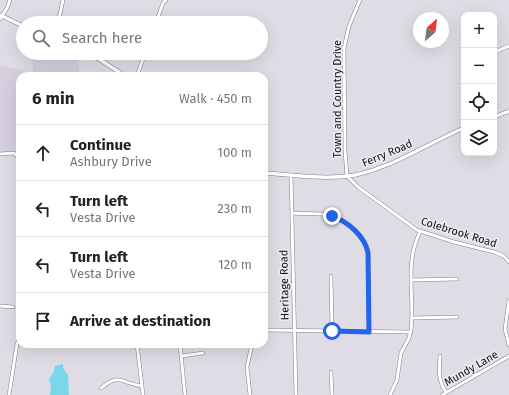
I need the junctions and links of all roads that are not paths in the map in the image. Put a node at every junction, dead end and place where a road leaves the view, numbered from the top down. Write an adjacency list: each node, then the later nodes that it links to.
1 (10, 0): 7 (street)
2 (63, 0): 5 (street)
3 (166, 0): 6 (street)
4 (360, 0): 22 (street, Town and Country Drive)
5 (60, 16)
6 (158, 16)
7 (1, 17): 8 (main road)
8 (16, 23)
9 (509, 46): 10 (street)
10 (497, 51)
11 (100, 60): 13 (main road)
12 (143, 60): 14 (street)
13 (119, 72)
14 (138, 72)
15 (509, 111): 16 (main road)
16 (497, 115)
17 (461, 129): 22 (main road, Ferry Road)
18 (0, 154): 19 (street)
19 (16, 154)
20 (268, 173): 21 (main road, Ferry Road)
21 (291, 174): 22 (main road, Ferry Road); 23 (street, Heritage Road)
22 (347, 176): 24 (street, Colebrook Road)
23 (292, 213): 37 (street, Heritage Road); 39 (street)
24 (420, 232): 25 (street, Colebrook Road); 30 (street)
25 (504, 256): 26 (street); 27 (street, Colebrook Road)
26 (509, 257)
27 (509, 262)
28 (331, 276): 38 (street)
29 (457, 279): 30 (street)
30 (411, 280): 35 (street)
31 (509, 301): 41 (street)
32 (0, 306): 33 (street)
33 (13, 307)
34 (458, 317): 35 (street)
35 (412, 318): 40 (street)
36 (268, 330): 37 (street)
37 (294, 331): 38 (street); 58 (street, Heritage Road)
38 (332, 331): 39 (street)
39 (369, 332): 40 (street)
40 (411, 332): 60 (street)
41 (509, 345)
42 (16, 348): 54 (street)
43 (137, 348): 51 (street)
44 (181, 348): 47 (street)
45 (251, 348): 57 (street)
46 (203, 353): 47 (street)
47 (182, 356): 56 (street)
48 (440, 356): 53 (street)
49 (509, 356): 53 (street, Mundy Lane)
50 (331, 372): 59 (street)
51 (142, 386): 52 (street); 55 (street)
52 (102, 388)
53 (446, 392): 61 (street, Mundy Lane)
54 (10, 395)
55 (143, 395)
56 (185, 395)
57 (250, 395)
58 (296, 395)
59 (332, 395)
60 (390, 395)
61 (442, 395)

